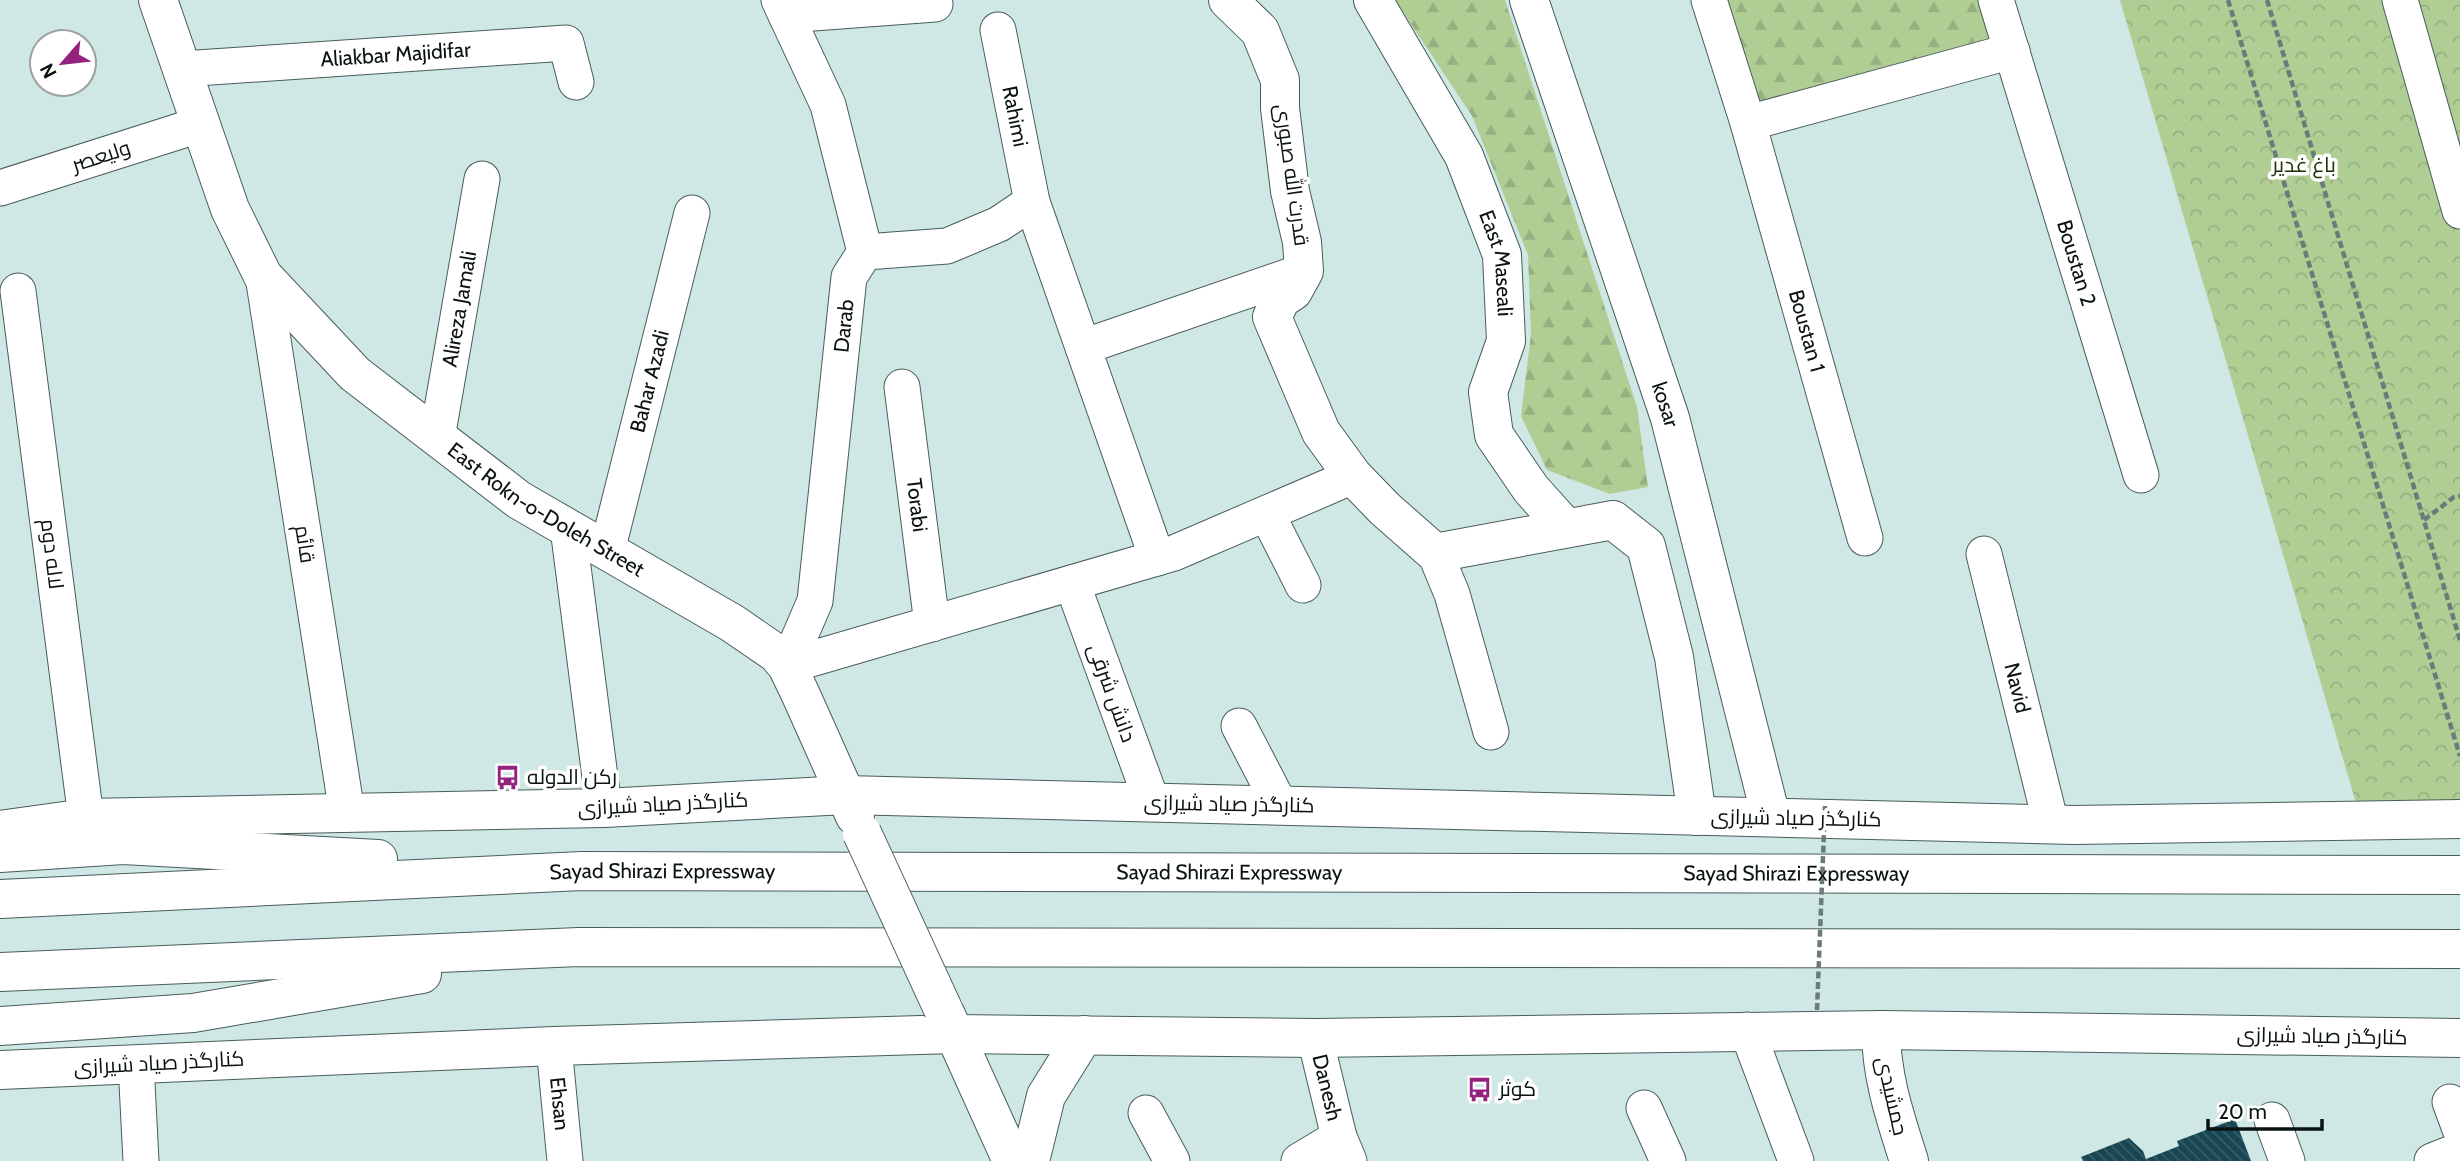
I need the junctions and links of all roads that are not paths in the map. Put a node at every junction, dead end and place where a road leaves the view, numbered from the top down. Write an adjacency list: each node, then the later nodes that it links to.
1 (158, 0): 12 (main road, East Rokn-o-Doleh Street)
2 (1228, 0): 22 (main road, قدرت الله صبوری)
3 (1373, 0): 32 (main road, East Maseali)
4 (1529, 0): 50 (main road, kosar)
5 (1709, 0): 14 (street, Boustan 1)
6 (1996, 0): 11 (street, Boustan 2)
7 (2400, 0): 19 (street)
8 (935, 4): 9 (street)
9 (783, 8): 21 (street)
10 (998, 30): 18 (street, Rahimi)
11 (2012, 51): 14 (street); 28 (street, Boustan 2)
12 (183, 69): 13 (street, Aliakbar Majidifar); 15 (main road, East Rokn-o-Doleh Street)
13 (576, 82)
14 (1748, 123): 33 (street, Boustan 1)
15 (202, 124): 17 (street, ولیعصر); 23 (main road, East Rokn-o-Doleh Street)
16 (482, 179): 27 (street, Alireza Jamali)
17 (0, 188)
18 (1032, 202): 21 (street); 25 (street, Rahimi)
19 (2460, 211)
20 (692, 212): 34 (street, Bahar Azadi)
21 (865, 252): 41 (street, Darab)
22 (1304, 271): 25 (street); 29 (main road, قدرت الله صبوری)
23 (263, 276): 27 (main road, East Rokn-o-Doleh Street); 48 (street, قائم)
24 (18, 291): 51 (street, لاله دوم)
25 (1083, 347): 37 (street, Rahimi)
26 (902, 387): 40 (street, Torabi)
27 (437, 438): 31 (main road, East Rokn-o-Doleh Street)
28 (2141, 475)
29 (1353, 476): 30 (street); 35 (main road, قدرت الله صبوری)
30 (1267, 514): 37 (street); 39 (street)
31 (568, 528): 34 (main road, East Rokn-o-Doleh Street); 47 (street)
32 (1566, 528): 35 (main road); 49 (main road)
33 (1865, 538)
34 (607, 551): 41 (main road, East Rokn-o-Doleh Street)
35 (1435, 553): 43 (street)
36 (1984, 554): 53 (street, Navid)
37 (1157, 558): 38 (street)
38 (1072, 583): 40 (street); 45 (street, دانش شرقی)
39 (1303, 585)
40 (932, 624): 41 (street)
41 (787, 666): 44 (main road, East Rokn-o-Doleh Street)
42 (1239, 726): 46 (street)
43 (1491, 733)
44 (845, 795): 45 (main road, کنارگذر صیاد شیرازی); 47 (main road, کنارگذر صیاد شیرازی); 62 (main road, East Rokn-o-Doleh Street, bridge)
45 (1152, 802): 46 (main road, کنارگذر صیاد شیرازی)
46 (1280, 805): 49 (main road, کنارگذر صیاد شیرازی)
47 (604, 808): 48 (main road, کنارگذر صیاد شیرازی)
48 (347, 813): 51 (main road, کنارگذر صیاد شیرازی)
49 (1696, 816): 50 (main road, کنارگذر صیاد شیرازی)
50 (1771, 817): 53 (main road, کنارگذر صیاد شیرازی)
51 (86, 818): 54 (main road, کنارگذر صیاد شیرازی)
52 (2460, 819): 53 (main road, کنارگذر صیاد شیرازی)
53 (2050, 824)
54 (0, 830)
55 (0, 853): 56 (main road)
56 (582, 870): 57 (main road, Sayad Shirazi Expressway); 58 (main road, Sayad Shirazi Expressway)
57 (2460, 875)
58 (0, 899)
59 (579, 947): 60 (main road); 61 (main road); 63 (main road)
60 (2460, 949)
61 (0, 972)
62 (948, 1021): 66 (main road, کنارگذر صیاد شیرازی); 69 (main road, کنارگذر صیاد شیرازی); 80 (main road, East Rokn-o-Doleh Street)
63 (0, 1026)
64 (1746, 1030): 65 (main road, کنارگذر صیاد شیرازی); 67 (main road, کنارگذر صیاد شیرازی); 77 (street)
65 (1881, 1030): 68 (main road, کنارگذر صیاد شیرازی); 85 (main road, جمشیدی)
66 (1084, 1035): 67 (main road, کنارگذر صیاد شیرازی); 81 (main road)
67 (1315, 1038): 75 (street, Danesh)
68 (2460, 1038)
69 (554, 1046): 70 (main road, کنارگذر صیاد شیرازی); 79 (street, Ehsan)
70 (136, 1064): 71 (main road, کنارگذر صیاد شیرازی); 78 (street)
71 (0, 1070)
72 (1644, 1108): 84 (street)
73 (1146, 1114): 82 (street)
74 (2272, 1120): 86 (street)
75 (1344, 1149): 83 (street, Danesh)
76 (2460, 1150): 87 (street)
77 (1788, 1158)
78 (141, 1161)
79 (565, 1161)
80 (1012, 1161)
81 (1030, 1161)
82 (1172, 1161)
83 (1299, 1161)
84 (1668, 1161)
85 (1909, 1161)
86 (2287, 1161)
87 (2432, 1161)

